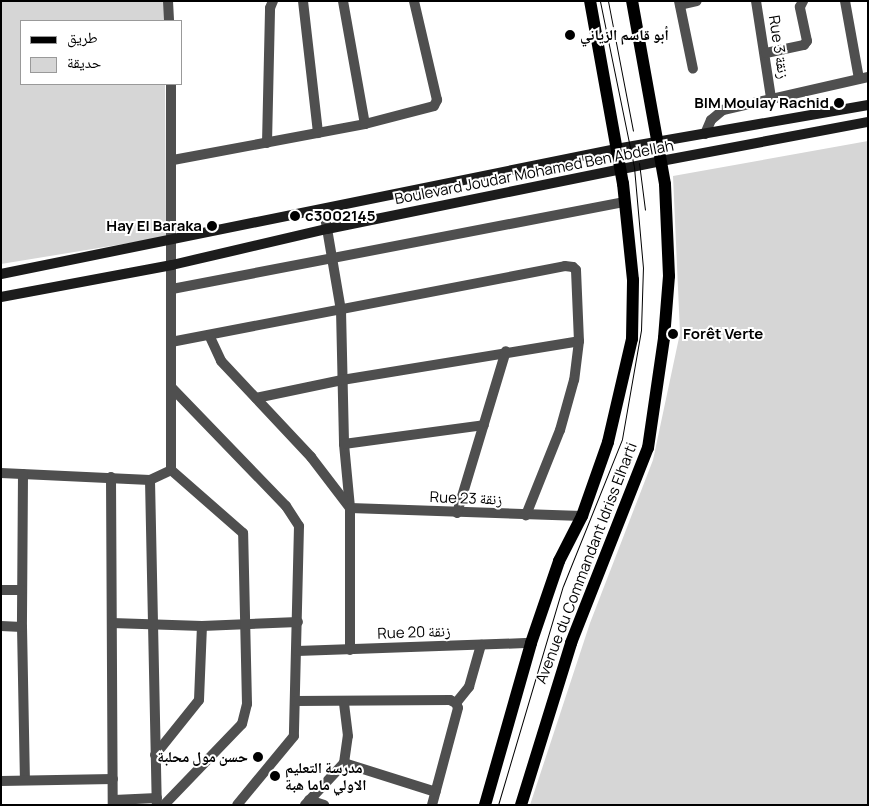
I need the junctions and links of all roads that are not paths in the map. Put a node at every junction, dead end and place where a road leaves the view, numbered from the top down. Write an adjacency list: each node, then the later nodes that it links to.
1 (168, 1): 13 (street)
2 (273, 1): 25 (street)
3 (303, 1): 22 (street)
4 (343, 1): 21 (street)
5 (414, 1): 21 (street)
6 (590, 1): 26 (main road, Avenue du Commandant Idriss Elharti)
7 (632, 1): 24 (main road, Avenue du Commandant Idriss Elharti)
8 (697, 1): 12 (street)
9 (756, 1): 14 (street, Rue 3 زنقة)
10 (803, 1): 14 (street)
11 (845, 1): 16 (street)
12 (680, 3): 15 (street)
13 (169, 20)
14 (766, 52): 18 (street, Rue 3 زنقة)
15 (693, 69)
16 (863, 78): 18 (street)
17 (171, 85): 27 (street)
18 (771, 98): 23 (street)
19 (868, 105): 23 (main road, Boulevard Joudar Mohamed Ben Abdellah)
20 (868, 122): 28 (main road, Boulevard Joudar Mohamed Ben Abdellah)
21 (366, 124): 22 (street)
22 (318, 133): 25 (street)
23 (704, 134): 24 (main road, Boulevard Joudar Mohamed Ben Abdellah)
24 (658, 142): 26 (main road, Boulevard Joudar Mohamed Ben Abdellah); 28 (main road, Avenue du Commandant Idriss Elharti)
25 (267, 143): 27 (street)
26 (616, 149): 29 (main road, Avenue du Commandant Idriss Elharti); 31 (main road, Boulevard Joudar Mohamed Ben Abdellah)
27 (174, 160): 33 (street)
28 (661, 161): 29 (main road, Boulevard Joudar Mohamed Ben Abdellah); 87 (main road, Avenue du Commandant Idriss Elharti)
29 (621, 170): 30 (main road, Avenue du Commandant Idriss Elharti); 32 (main road, Boulevard Joudar Mohamed Ben Abdellah)
30 (625, 202): 34 (street); 57 (main road, Avenue du Commandant Idriss Elharti)
31 (324, 211): 32 (street); 33 (main road, Boulevard Joudar Mohamed Ben Abdellah)
32 (327, 229): 34 (street); 35 (main road, Boulevard Joudar Mohamed Ben Abdellah)
33 (172, 241): 35 (street); 36 (main road, Boulevard Joudar Mohamed Ben Abdellah)
34 (332, 260): 37 (street); 39 (street)
35 (172, 265): 37 (street); 38 (main road, Boulevard Joudar Mohamed Ben Abdellah)
36 (1, 274)
37 (172, 288): 42 (street)
38 (1, 297)
39 (341, 310): 40 (street); 41 (street); 44 (street)
40 (210, 337): 42 (street); 46 (street)
41 (579, 341): 43 (street); 56 (street)
42 (171, 342): 45 (street)
43 (506, 351): 44 (street); 47 (street)
44 (342, 380): 46 (street); 48 (street)
45 (172, 388): 49 (street); 60 (street)
46 (256, 398): 54 (street)
47 (484, 425): 48 (street); 55 (street)
48 (344, 444): 54 (street)
49 (171, 470): 53 (street); 63 (street)
50 (1, 473): 51 (street)
51 (23, 474): 52 (street); 59 (street)
52 (111, 478): 53 (street); 61 (street)
53 (150, 480): 62 (street)
54 (350, 508): 55 (street, Rue 23 زنقة); 69 (street)
55 (457, 513): 56 (street, Rue 23 زنقة)
56 (526, 514): 57 (street, Rue 23 زنقة)
57 (582, 516): 67 (main road, Avenue du Commandant Idriss Elharti)
58 (1, 590): 59 (street)
59 (22, 590): 66 (street)
60 (298, 622): 63 (street); 70 (street)
61 (112, 623): 62 (street); 76 (street)
62 (152, 625): 65 (street); 74 (street)
63 (244, 625): 65 (street); 82 (street)
64 (1, 626): 66 (street)
65 (202, 626): 74 (street)
66 (22, 627): 77 (street)
67 (532, 643): 68 (street, Rue 20 زنقة); 86 (main road, Avenue du Commandant Idriss Elharti)
68 (481, 645): 69 (street, Rue 20 زنقة); 73 (street)
69 (350, 650): 70 (street, Rue 20 زنقة)
70 (297, 651): 71 (street)
71 (295, 701): 72 (street); 83 (street)
72 (344, 702): 73 (street); 75 (street)
73 (456, 703): 79 (street)
74 (155, 755): 82 (street)
75 (344, 764): 79 (street); 81 (street)
76 (113, 779): 77 (street); 80 (street)
77 (26, 780): 78 (street)
78 (1, 781)
79 (436, 792): 85 (street)
80 (113, 802): 82 (street)
81 (307, 802): 84 (street)
82 (159, 803)
83 (237, 805)
84 (324, 805)
85 (432, 805)
86 (485, 805)
87 (520, 805)

